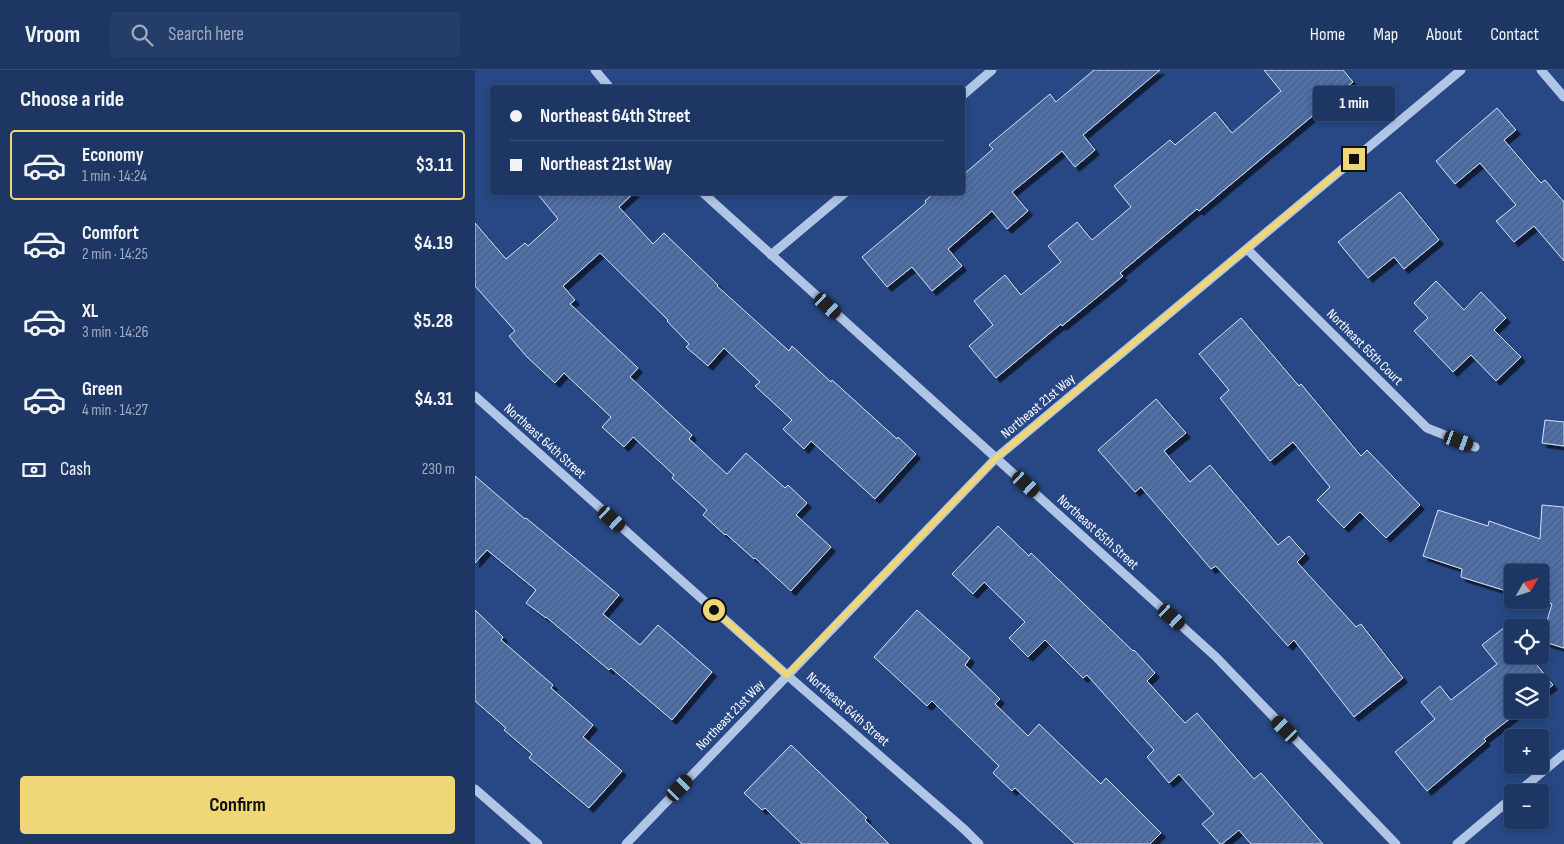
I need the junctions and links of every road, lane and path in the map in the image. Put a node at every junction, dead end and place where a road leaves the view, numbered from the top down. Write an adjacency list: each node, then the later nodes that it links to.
1 (595, 70): 5 (street)
2 (992, 70): 6 (street)
3 (1461, 70): 10 (street, Northeast 21st Way)
4 (1541, 70): 7 (street)
5 (608, 85)
6 (965, 93)
7 (1564, 97)
8 (705, 195): 11 (street, Northeast 65th Street)
9 (842, 195): 11 (street)
10 (1247, 249): 13 (street, Northeast 65th Court); 14 (street, Northeast 21st Way)
11 (771, 255): 14 (street, Northeast 65th Street)
12 (475, 396): 15 (street, Northeast 64th Street)
13 (1475, 447)
14 (996, 458): 15 (street, Northeast 21st Way); 23 (street, Northeast 65th Street)
15 (787, 675): 21 (street, Northeast 21st Way); 22 (street, Northeast 64th Street)
16 (1564, 754): 17 (street)
17 (1528, 784)
18 (475, 790): 20 (street)
19 (1504, 805): 24 (street)
20 (538, 844)
21 (626, 844)
22 (979, 844)
23 (1396, 844)
24 (1457, 844)

